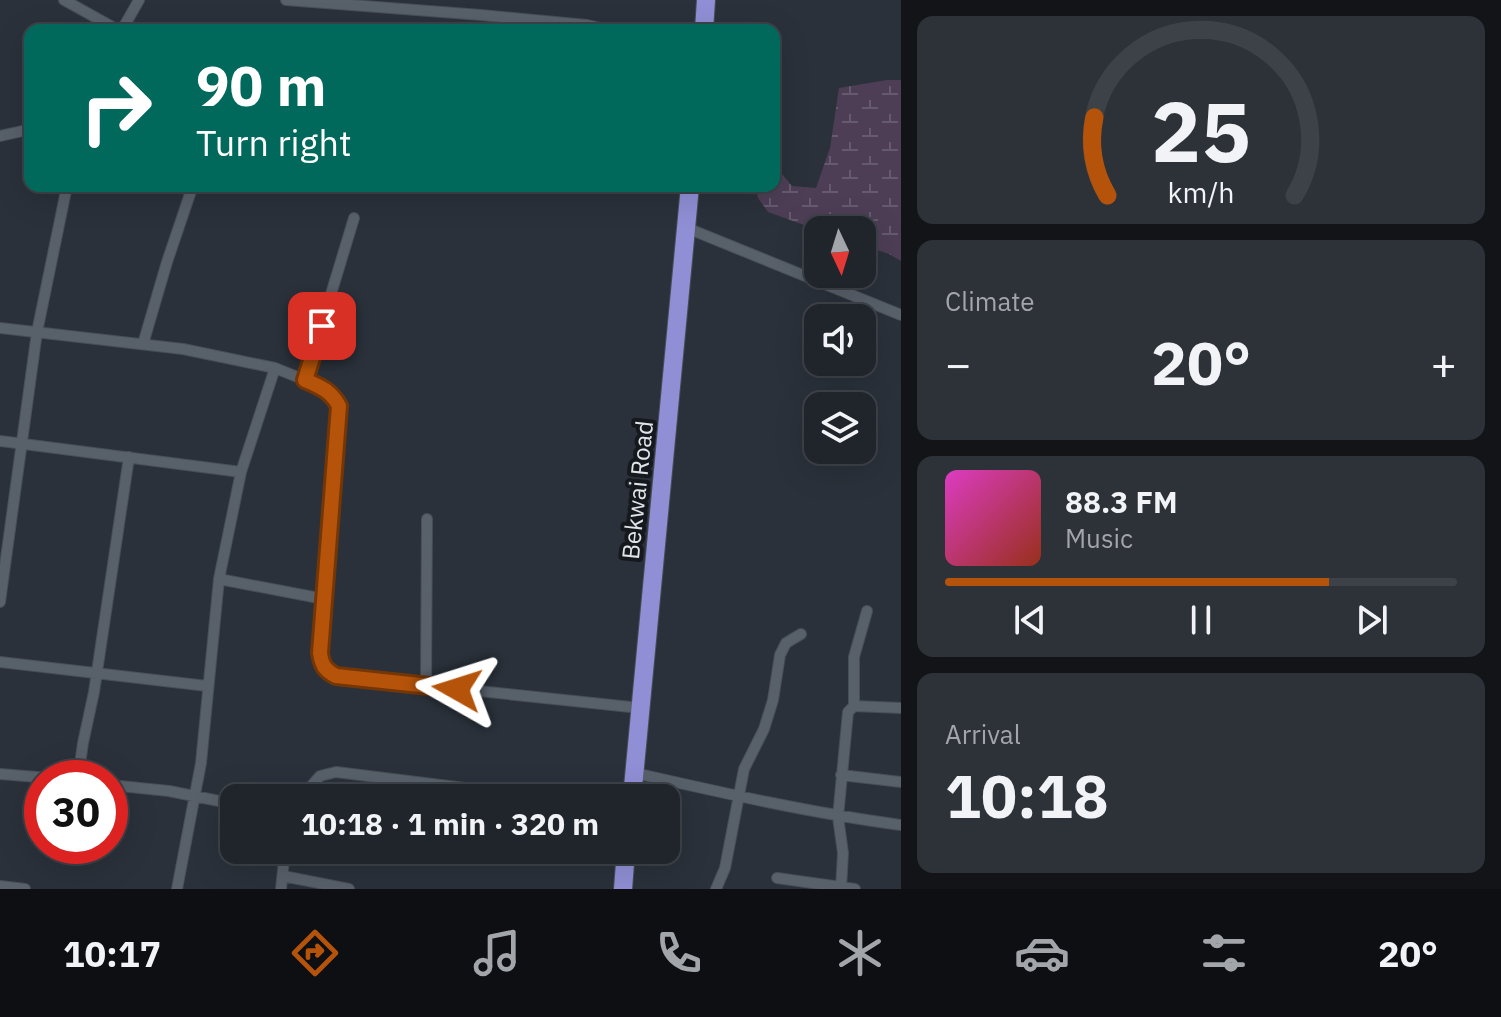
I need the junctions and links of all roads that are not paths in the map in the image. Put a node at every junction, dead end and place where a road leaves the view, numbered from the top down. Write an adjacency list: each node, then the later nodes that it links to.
1 (64, 0): 5 (street)
2 (139, 0): 6 (street)
3 (286, 0): 7 (street)
4 (706, 0): 8 (highway)
5 (109, 24)
6 (124, 24)
7 (578, 24)
8 (704, 24)
9 (24, 131): 10 (street)
10 (0, 136)
11 (66, 192): 18 (street)
12 (191, 192): 19 (street)
13 (690, 192): 15 (highway, Bekwai Road)
14 (354, 218): 21 (street)
15 (687, 228): 16 (street); 38 (highway, Bekwai Road)
16 (901, 315)
17 (0, 328): 18 (street)
18 (37, 332): 19 (street); 23 (street)
19 (143, 344): 20 (street)
20 (275, 368): 21 (street); 25 (street)
21 (305, 380): 29 (street)
22 (0, 441): 23 (street)
23 (21, 443): 24 (street); 27 (street)
24 (129, 457): 25 (street); 34 (street)
25 (241, 472): 28 (street)
26 (427, 519): 35 (street)
27 (3, 553): 30 (street)
28 (219, 579): 29 (street); 36 (street)
29 (324, 599): 35 (street)
30 (0, 602)
31 (867, 611): 37 (street)
32 (801, 634): 51 (street)
33 (0, 662): 34 (street)
34 (95, 673): 36 (street); 40 (street)
35 (426, 685): 38 (street)
36 (207, 686): 50 (street)
37 (854, 706): 39 (street); 43 (street)
38 (640, 708): 41 (highway, Bekwai Road)
39 (901, 708)
40 (81, 760)
41 (635, 773): 48 (highway, Bekwai Road); 51 (street)
42 (0, 774): 44 (street)
43 (841, 775): 45 (street); 53 (street)
44 (24, 776)
45 (901, 782)
46 (313, 784): 47 (street)
47 (432, 784)
48 (634, 784)
49 (128, 787): 50 (street)
50 (196, 796): 52 (street); 62 (street)
51 (738, 797): 53 (street); 66 (street)
52 (220, 801)
53 (838, 817): 54 (street); 60 (street)
54 (901, 825)
55 (284, 864): 57 (street)
56 (625, 864): 65 (highway)
57 (283, 876): 63 (street); 64 (street)
58 (777, 878): 60 (street)
59 (0, 886): 61 (street)
60 (841, 888): 67 (street)
61 (25, 889)
62 (177, 889)
63 (281, 889)
64 (349, 889)
65 (623, 889)
66 (716, 889)
67 (855, 889)

